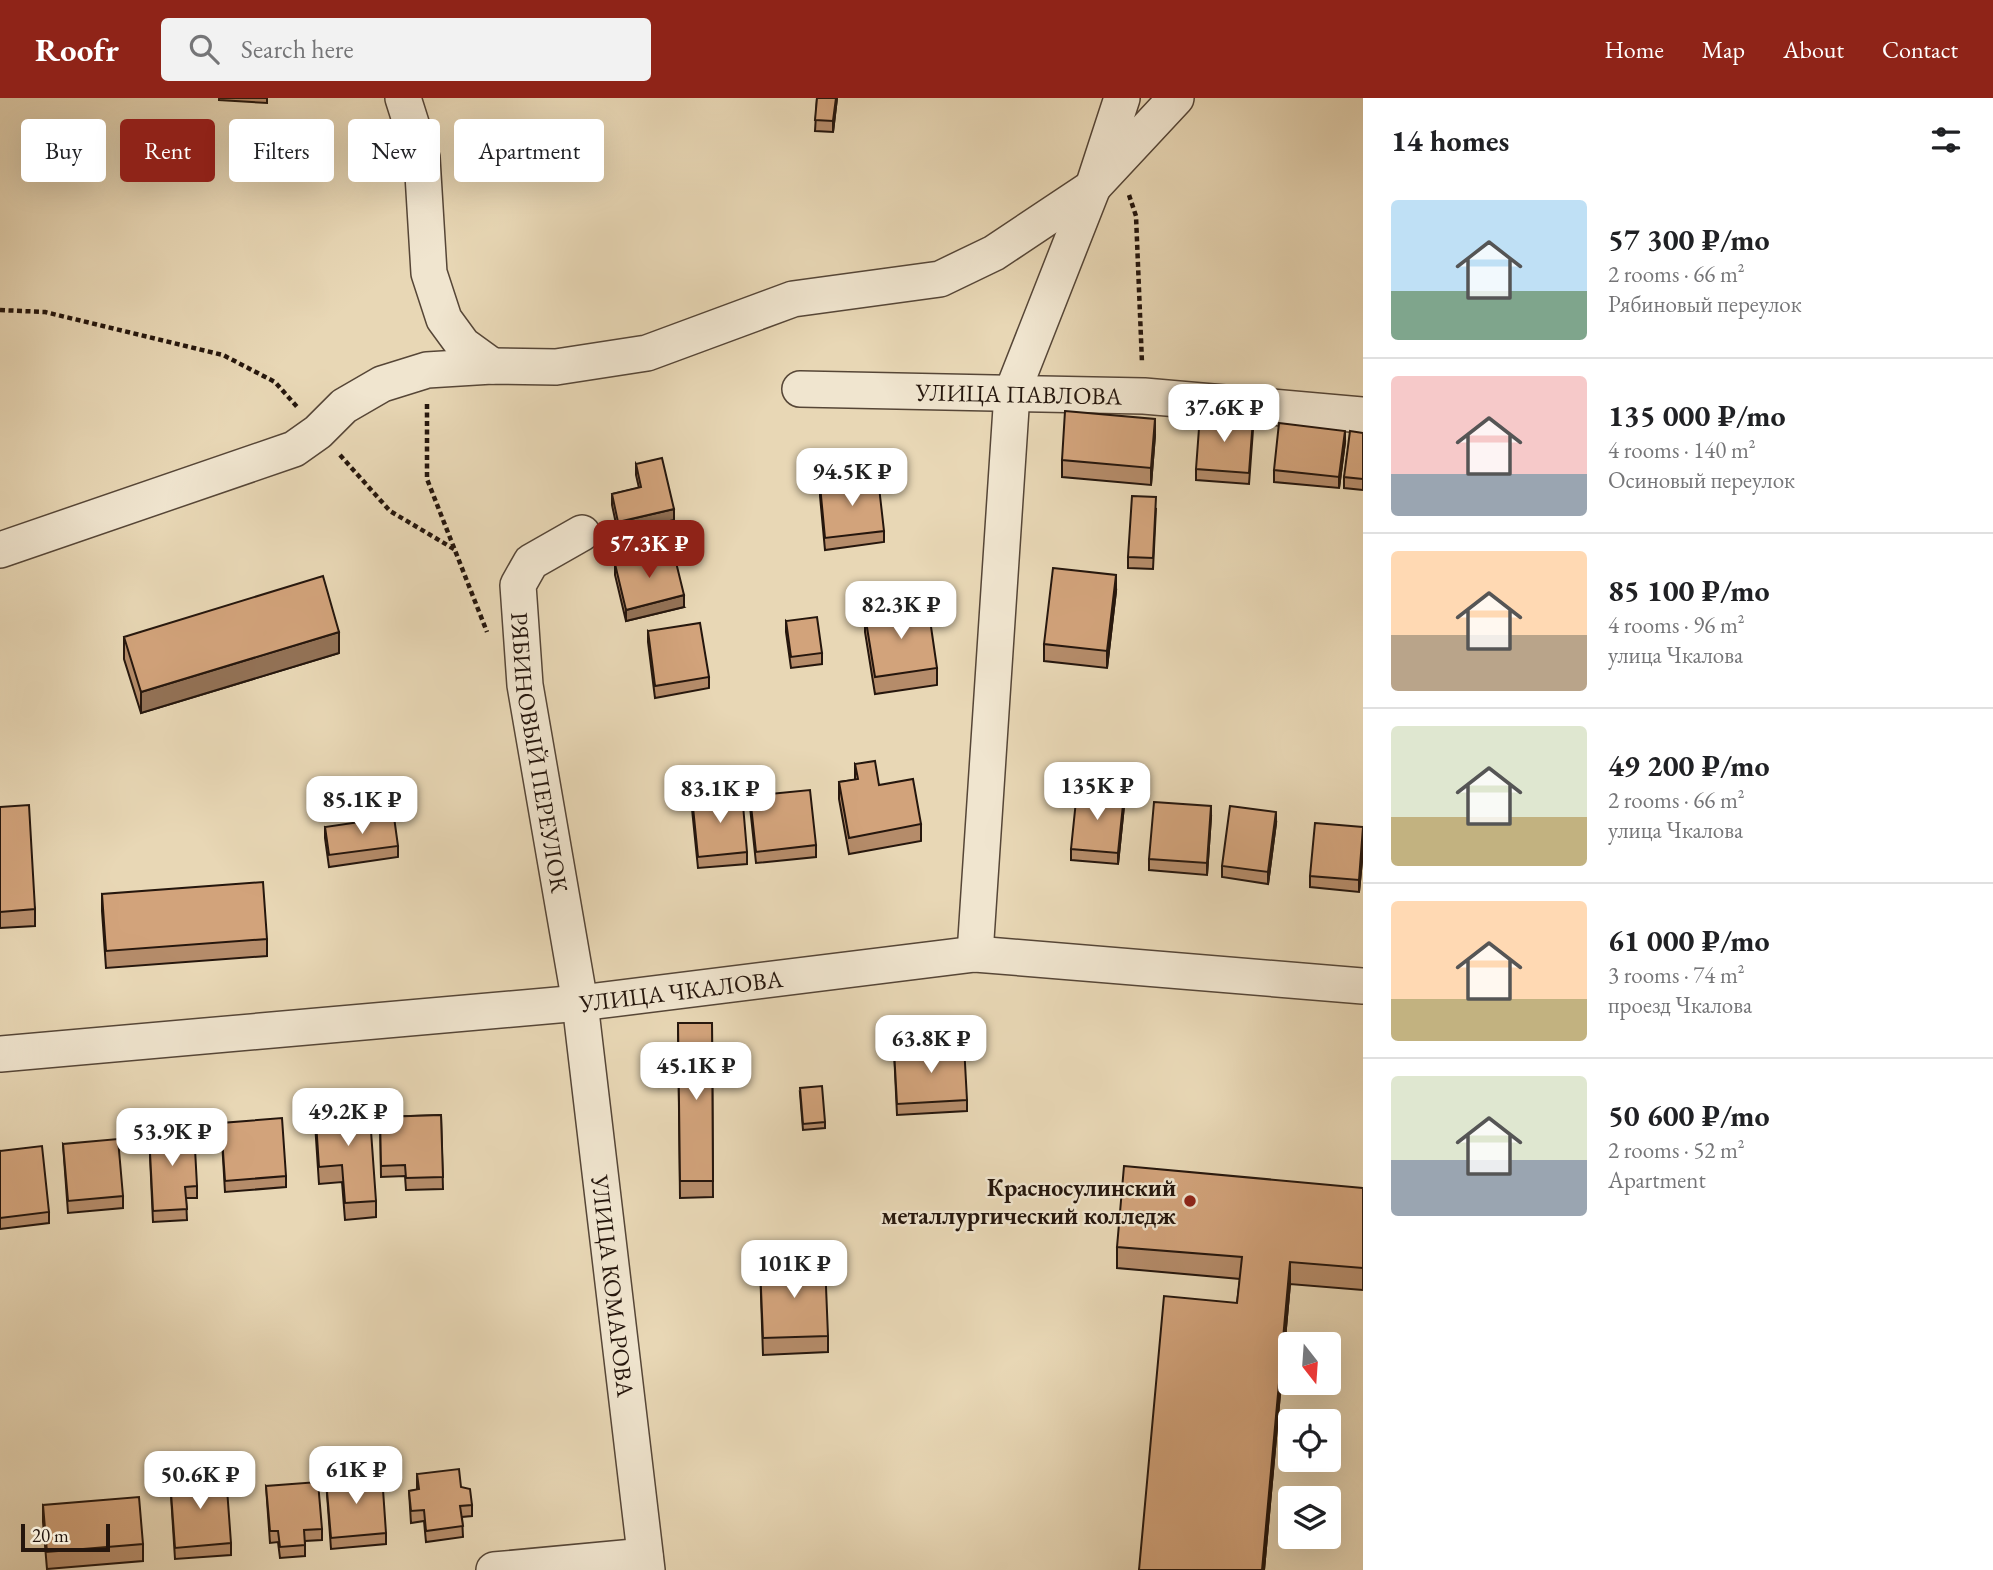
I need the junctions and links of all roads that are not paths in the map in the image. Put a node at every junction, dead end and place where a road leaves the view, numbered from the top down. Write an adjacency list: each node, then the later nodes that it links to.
1 (403, 98): 5 (street)
2 (1122, 98): 4 (street)
3 (1177, 98): 4 (street)
4 (1093, 187): 5 (street); 7 (street)
5 (492, 366): 10 (street)
6 (800, 389): 7 (street, УЛИЦА ПАВЛОВА)
7 (1012, 393): 8 (street, УЛИЦА ПАВЛОВА); 11 (street)
8 (1363, 415)
9 (582, 533): 13 (street, РЯБИНОВЫЙ ПЕРЕУЛОК)
10 (0, 551)
11 (975, 954): 12 (street, УЛИЦА ЧКАЛОВА); 13 (street, УЛИЦА ЧКАЛОВА)
12 (1363, 986)
13 (580, 1003): 14 (street, УЛИЦА ЧКАЛОВА); 15 (street, УЛИЦА КОМАРОВА)
14 (0, 1054)
15 (646, 1563): 16 (street)
16 (494, 1570)

